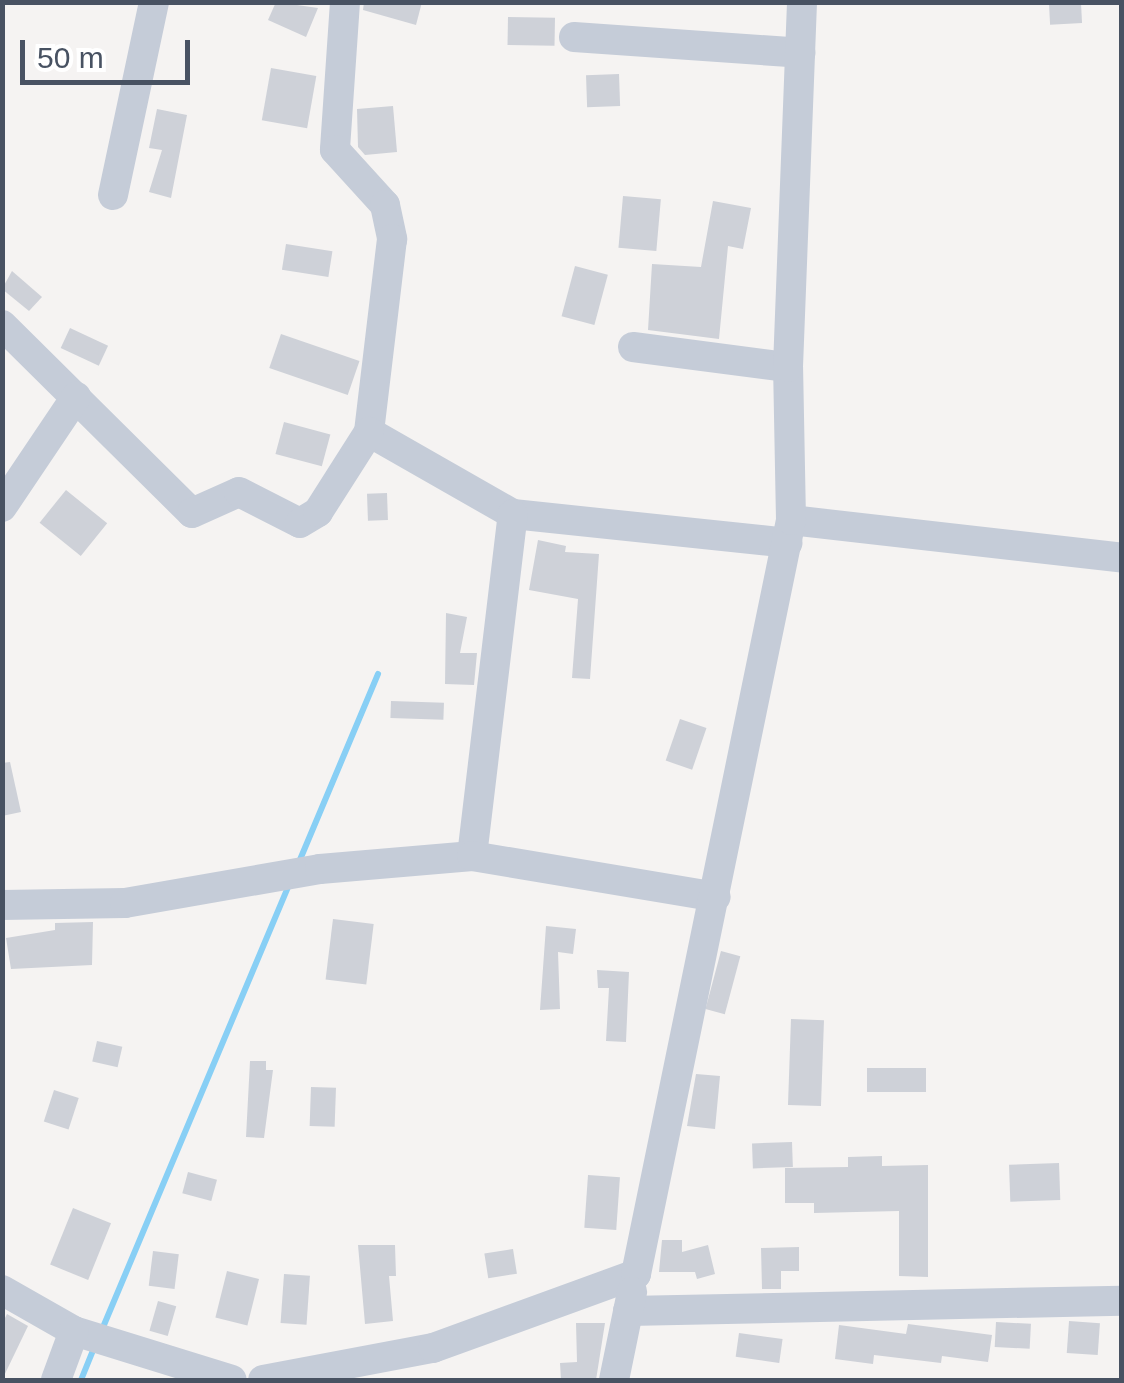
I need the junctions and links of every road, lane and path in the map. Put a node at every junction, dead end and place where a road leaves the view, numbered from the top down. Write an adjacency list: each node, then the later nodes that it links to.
1 (154, 2): 6 (street)
2 (345, 2): 11 (street)
3 (802, 2): 5 (street)
4 (574, 38): 5 (street)
5 (800, 53): 9 (street)
6 (113, 195)
7 (2, 325): 10 (street)
8 (634, 347): 9 (street)
9 (788, 367): 14 (street)
10 (76, 397): 11 (street); 12 (street)
11 (369, 432): 13 (street)
12 (2, 507)
13 (513, 514): 14 (street); 16 (street)
14 (789, 532): 15 (street); 17 (street)
15 (1122, 558)
16 (472, 856): 17 (street); 18 (street)
17 (716, 896): 19 (street)
18 (2, 905)
19 (636, 1274): 22 (street); 27 (street)
20 (2, 1290): 23 (street)
21 (1122, 1301): 22 (street)
22 (628, 1311): 28 (street)
23 (92, 1338): 24 (street); 25 (street)
24 (175, 1374): 26 (street)
25 (56, 1380)
26 (232, 1380)
27 (263, 1380)
28 (614, 1380)

